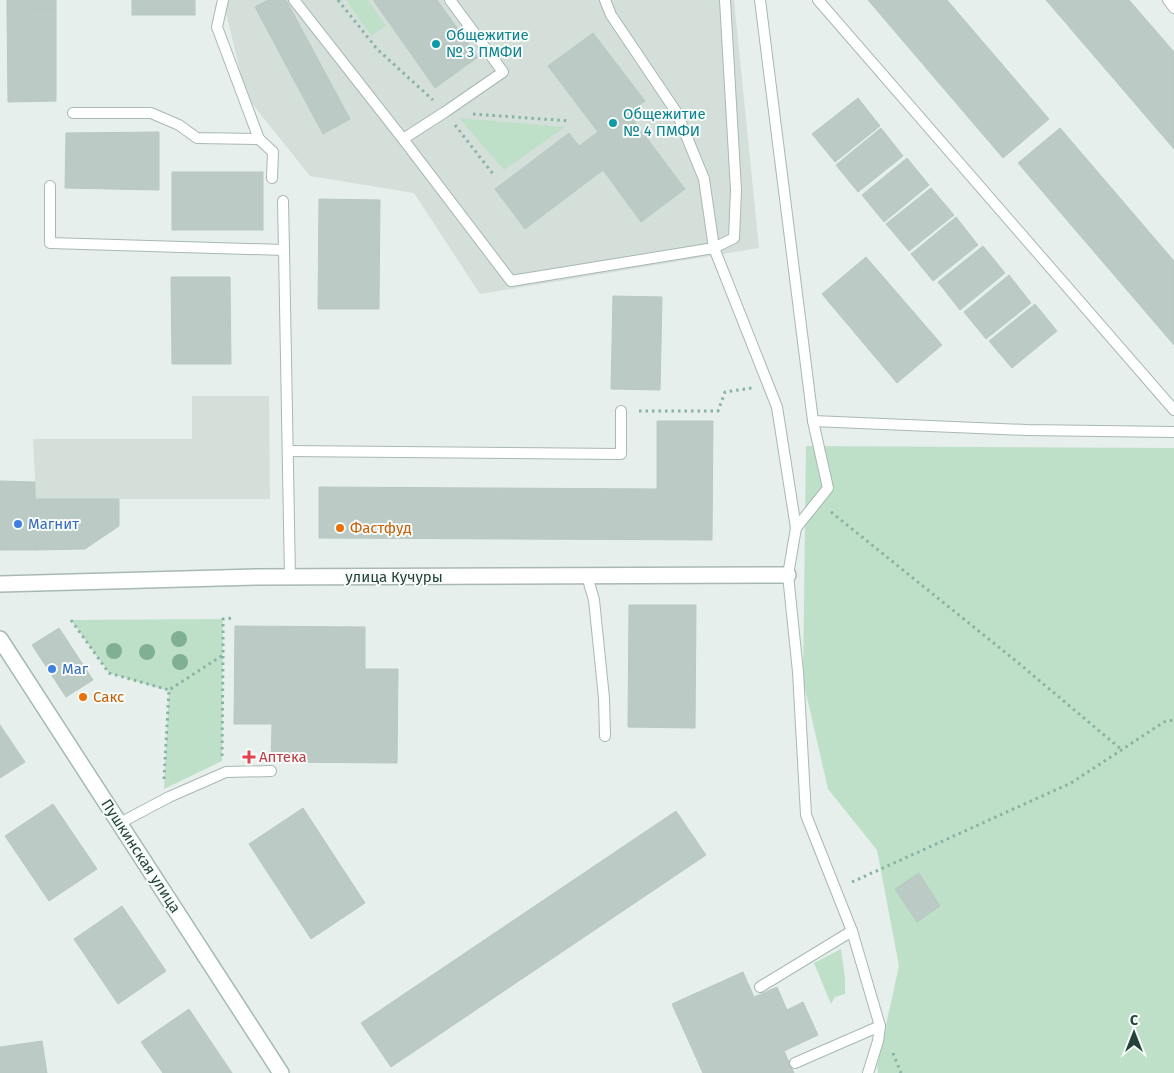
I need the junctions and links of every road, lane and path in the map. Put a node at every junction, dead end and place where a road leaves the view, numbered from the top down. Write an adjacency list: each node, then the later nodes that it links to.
1 (223, 0): 14 (lane)
2 (294, 0): 15 (lane)
3 (338, 0): 11 (path)
4 (450, 0): 11 (lane)
5 (605, 0): 20 (lane)
6 (725, 0): 20 (lane)
7 (760, 0): 25 (lane)
8 (818, 0): 24 (lane)
9 (1168, 0): 10 (lane)
10 (1174, 8)
11 (445, 112): 13 (path); 15 (lane); 16 (path)
12 (73, 113): 14 (lane)
13 (570, 121)
14 (259, 140): 17 (lane)
15 (403, 140): 20 (lane)
16 (493, 174)
17 (272, 178)
18 (50, 186): 21 (lane)
19 (283, 201): 21 (lane)
20 (714, 248): 22 (lane)
21 (284, 250): 27 (lane)
22 (770, 387): 23 (path); 29 (lane)
23 (621, 410): 27 (lane)
24 (1174, 410)
25 (813, 421): 26 (lane); 28 (lane)
26 (1174, 432)
27 (288, 450): 32 (lane)
28 (817, 501): 29 (lane); 41 (path)
29 (796, 528): 30 (lane)
30 (788, 575): 31 (street, улица Кучуры); 46 (lane)
31 (587, 576): 32 (street, улица Кучуры); 40 (lane)
32 (290, 577): 33 (street, улица Кучуры)
33 (0, 584)
34 (235, 618): 37 (path)
35 (71, 620): 38 (path)
36 (0, 639): 45 (street, Пушкинская улица)
37 (223, 655): 38 (path); 42 (path)
38 (169, 690): 44 (path)
39 (1174, 720): 41 (path)
40 (605, 736)
41 (1122, 750): 46 (path)
42 (222, 761)
43 (271, 771): 45 (lane)
44 (164, 779)
45 (120, 824): 51 (street, Пушкинская улица)
46 (835, 890): 47 (lane)
47 (852, 931): 48 (lane); 49 (lane)
48 (760, 987)
49 (880, 1026): 50 (lane); 52 (lane)
50 (795, 1063)
51 (281, 1073)
52 (868, 1073)

